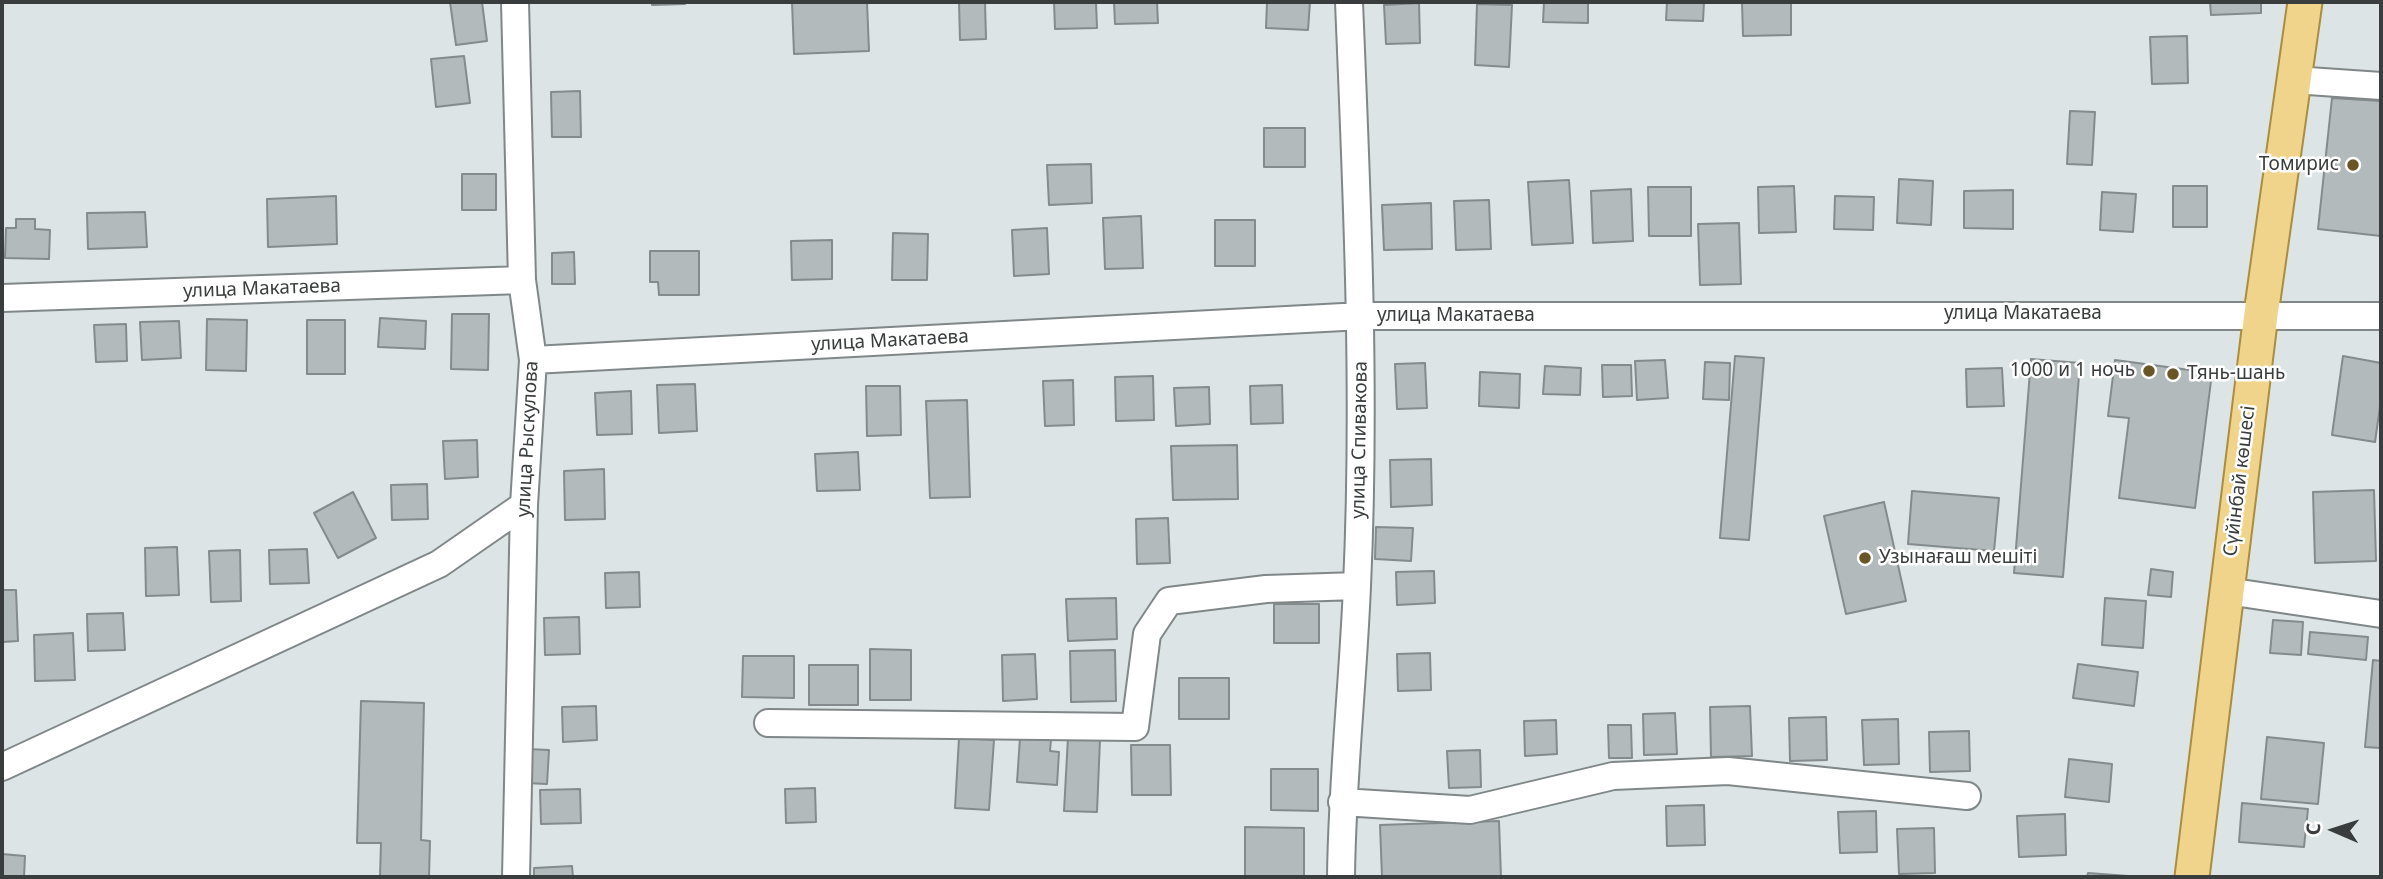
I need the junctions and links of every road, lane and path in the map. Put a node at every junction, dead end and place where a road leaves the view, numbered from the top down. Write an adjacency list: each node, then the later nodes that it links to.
1 (515, 2): 6 (street, улица Рыскулова)
2 (1349, 2): 9 (street, улица Спивакова)
3 (2305, 2): 4 (main road, Сүйінбай көшесі)
4 (2294, 80): 5 (street); 8 (main road, Сүйінбай көшесі)
5 (2381, 86)
6 (523, 281): 7 (street, улица Макатаева); 11 (street, улица Рыскулова)
7 (2, 298)
8 (2261, 314): 9 (street, улица Макатаева); 10 (street, улица Макатаева); 14 (main road, Сүйінбай көшесі)
9 (1362, 316): 11 (street, улица Макатаева); 13 (street, улица Спивакова)
10 (2381, 316)
11 (533, 360): 12 (street, улица Рыскулова)
12 (524, 505): 17 (street); 20 (street, улица Рыскулова)
13 (1357, 586): 16 (street); 19 (street, улица Спивакова)
14 (2227, 591): 15 (street); 22 (main road, Сүйінбай көшесі)
15 (2381, 614)
16 (768, 723)
17 (2, 767)
18 (1967, 796): 19 (street)
19 (1342, 803): 21 (street, улица Спивакова)
20 (516, 877)
21 (1341, 877)
22 (2192, 877)

